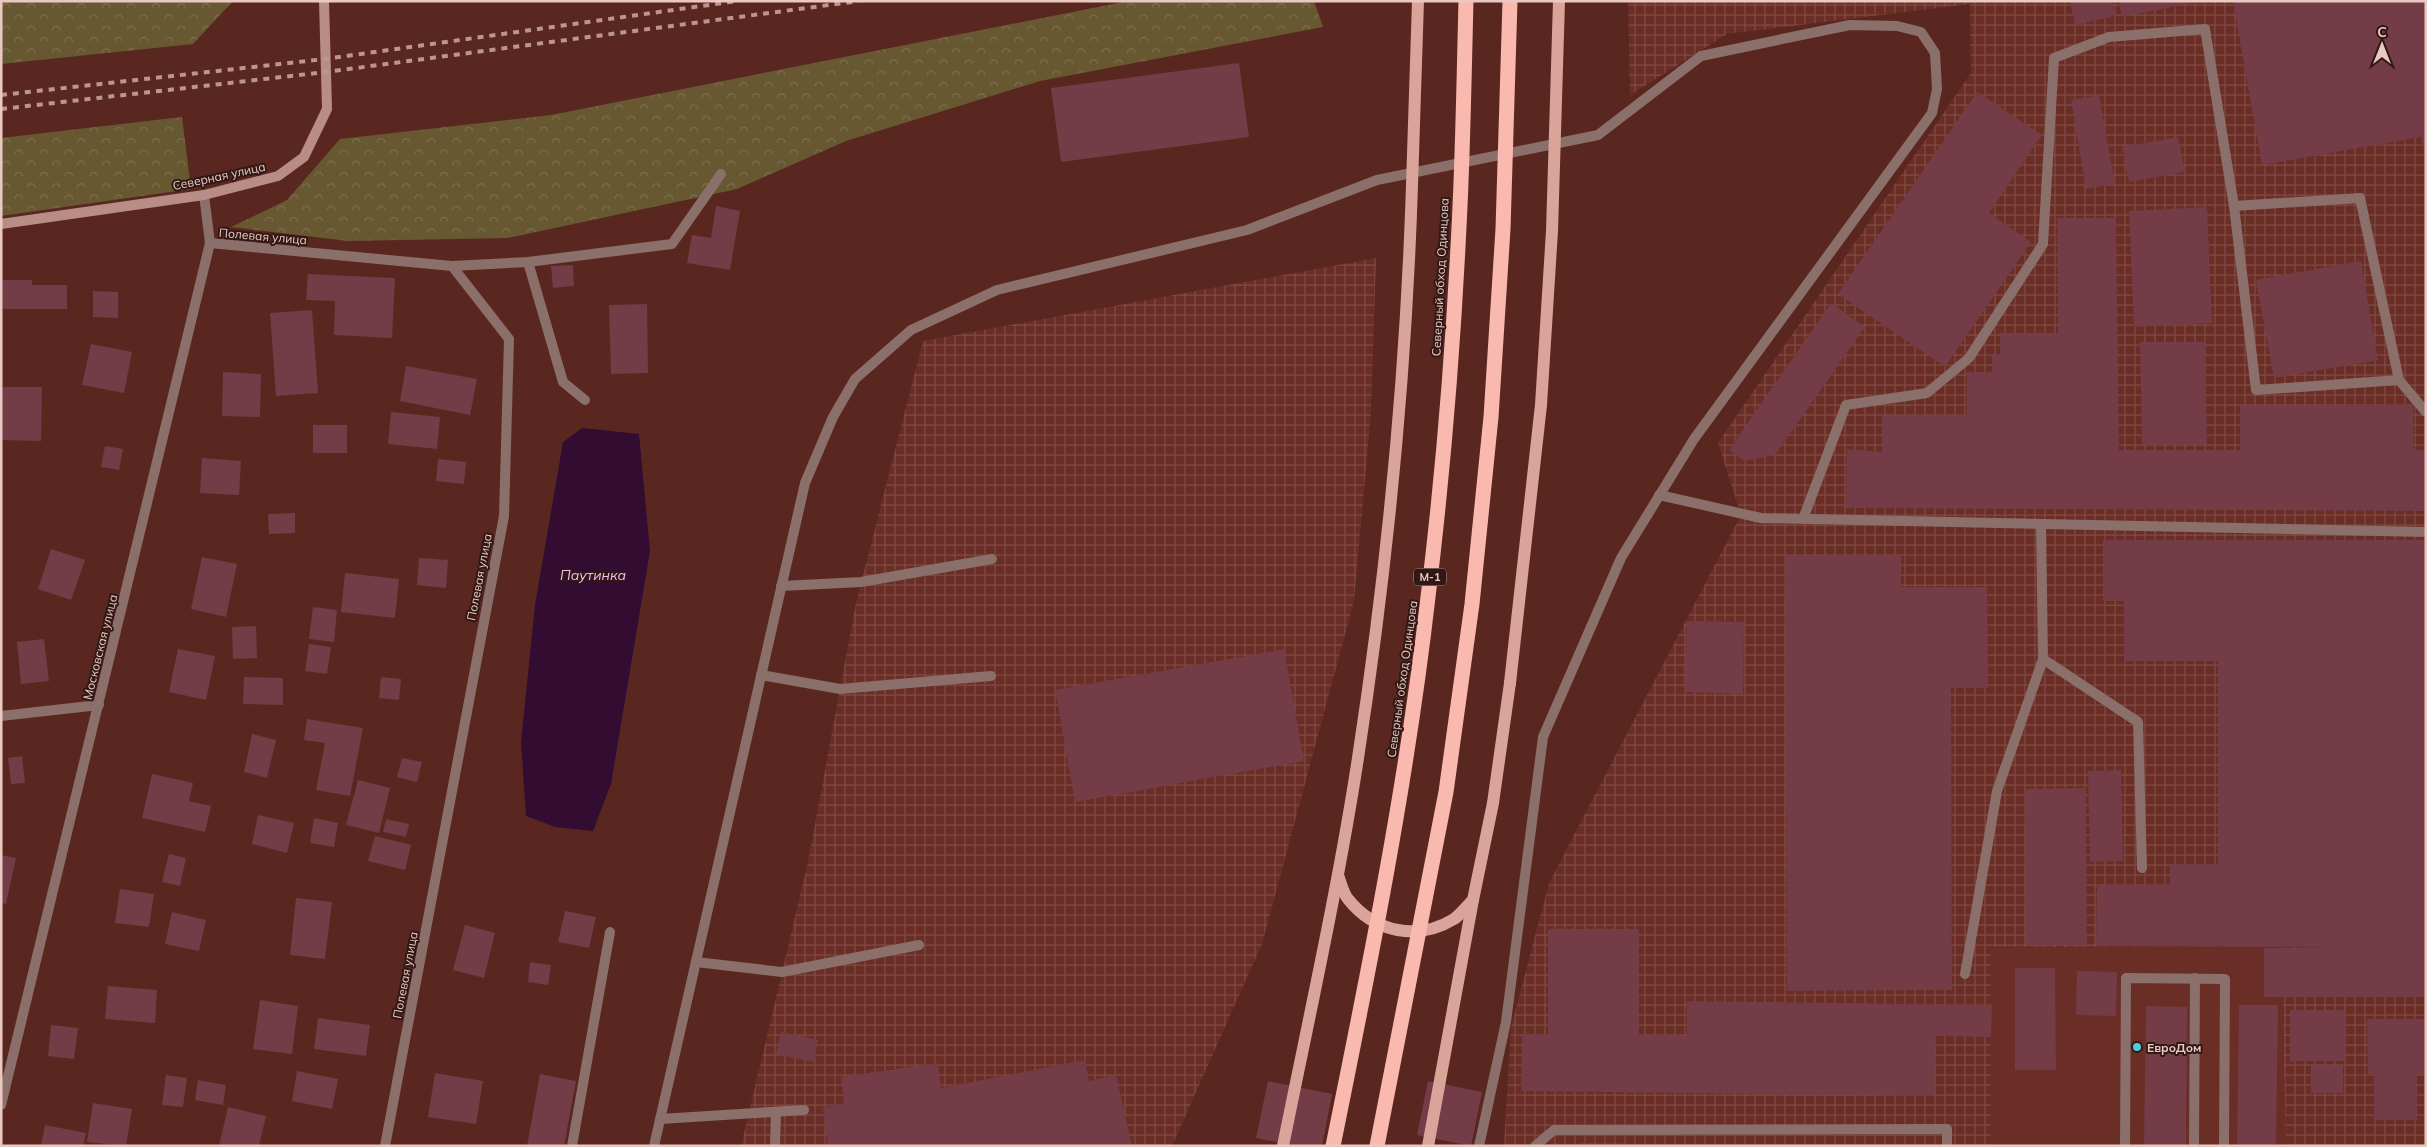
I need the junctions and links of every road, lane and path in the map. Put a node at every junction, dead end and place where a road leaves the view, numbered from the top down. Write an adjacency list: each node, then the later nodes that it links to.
1 (324, 1): 7 (street, Северная улица)
2 (1418, 1): 28 (main road, bridge)
3 (1466, 1): 44 (highway, Северный обход Одинцова / М-1, bridge)
4 (1510, 1): 45 (highway, bridge)
5 (1559, 1): 29 (main road, bridge)
6 (722, 174): 11 (street)
7 (204, 195): 9 (street, Северная улица); 10 (street, Московская улица)
8 (2234, 206): 13 (street); 13 (street); 17 (street)
9 (1, 224)
10 (210, 243): 12 (street, Полевая улица); 25 (street, Московская улица)
11 (528, 262): 12 (street); 14 (street)
12 (452, 266): 39 (street, Полевая улица)
13 (2399, 380): 15 (street)
14 (585, 400)
15 (2426, 412)
16 (1660, 495): 17 (street); 21 (street); 47 (street)
17 (1803, 519): 18 (street)
18 (2041, 524): 19 (street); 22 (street)
19 (2426, 532)
20 (992, 559): 21 (street)
21 (781, 586): 23 (street)
22 (2043, 659): 27 (street); 33 (street)
23 (761, 675): 24 (street); 32 (street)
24 (992, 676)
25 (98, 705): 26 (street); 35 (street, Московская улица)
26 (1, 716)
27 (2142, 868)
28 (1338, 875): 29 (main road); 43 (main road)
29 (1473, 900): 46 (main road)
30 (610, 932): 40 (street)
31 (919, 945): 32 (street)
32 (696, 962): 38 (street)
33 (1965, 974)
34 (2195, 978): 50 (street); 51 (street); 52 (street)
35 (1, 1105)
36 (804, 1110): 37 (street)
37 (776, 1112): 38 (street); 42 (street)
38 (660, 1119): 41 (street)
39 (385, 1146)
40 (572, 1146)
41 (654, 1146)
42 (775, 1146)
43 (1283, 1146)
44 (1333, 1146)
45 (1377, 1146)
46 (1428, 1146)
47 (1479, 1146)
48 (1535, 1146): 49 (street)
49 (1947, 1146)
50 (2125, 1146)
51 (2194, 1146)
52 (2224, 1146)

